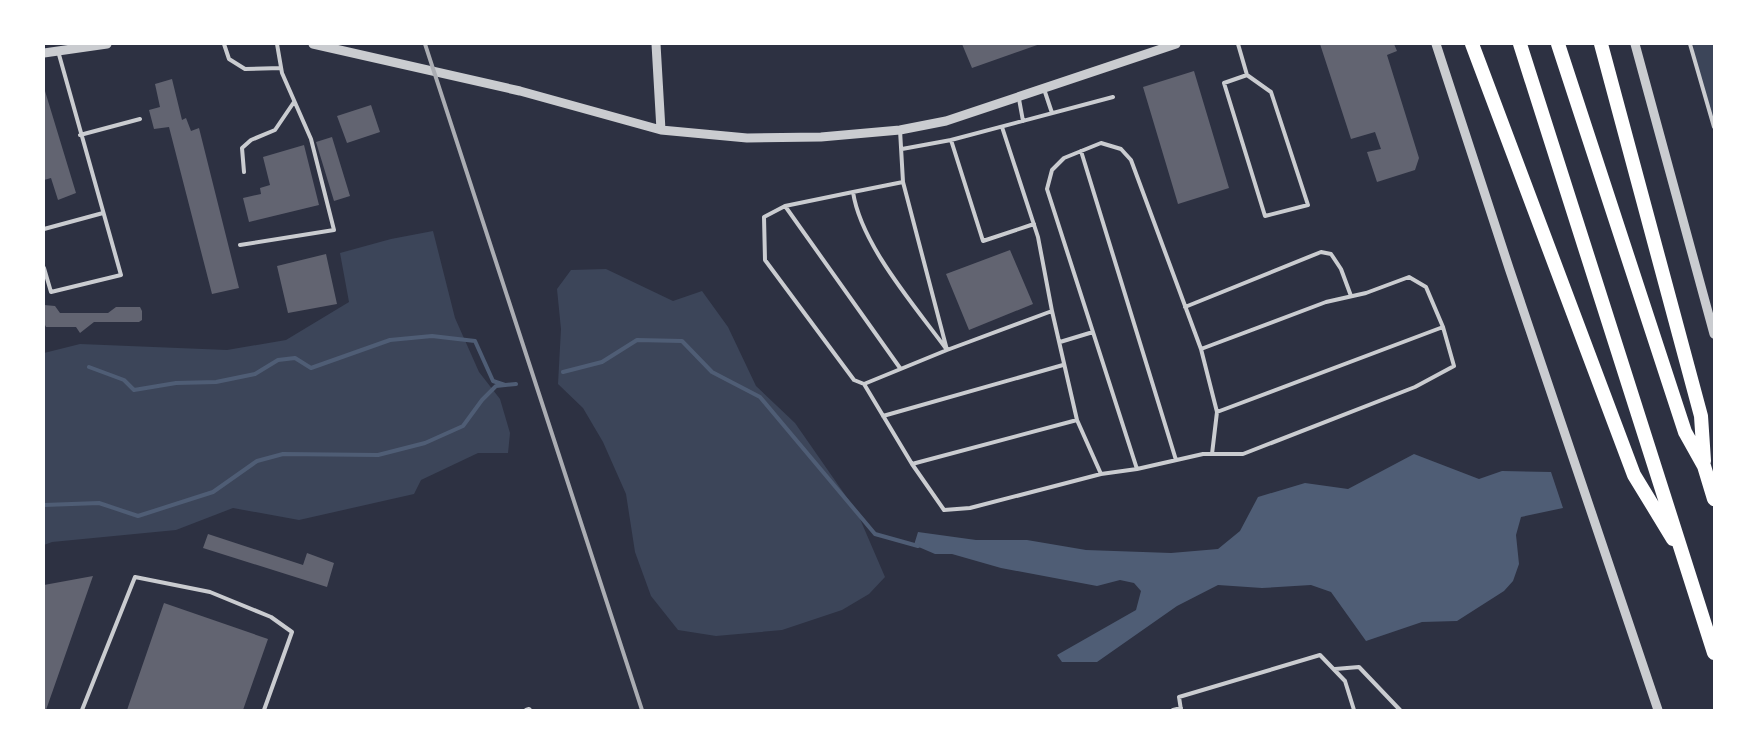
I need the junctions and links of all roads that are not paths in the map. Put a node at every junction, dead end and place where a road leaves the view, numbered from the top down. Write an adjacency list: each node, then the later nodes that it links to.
1 (107, 44): 15 (street)
2 (224, 44): 17 (lane)
3 (277, 44): 17 (lane)
4 (313, 44): 28 (street)
5 (656, 44): 28 (street)
6 (1176, 44): 19 (street)
7 (1238, 44): 18 (lane)
8 (1436, 44): 74 (street)
9 (1472, 44): 65 (highway)
10 (1520, 44): 65 (highway)
11 (1558, 44): 61 (highway)
12 (1600, 44): 61 (highway)
13 (1635, 44): 48 (street)
14 (1690, 44): 26 (lane)
15 (58, 50): 16 (street); 30 (lane)
16 (44, 53)
17 (281, 68): 22 (lane)
18 (1247, 75): 18 (lane)
19 (1044, 89): 20 (street); 23 (lane)
20 (1018, 97): 25 (lane); 29 (street)
21 (1113, 97): 23 (lane)
22 (294, 102): 34 (lane); 41 (lane)
23 (1052, 114): 25 (lane)
24 (140, 119): 30 (lane)
25 (1023, 121): 27 (lane)
26 (1714, 127)
27 (1002, 128): 31 (lane); 39 (lane)
28 (661, 130): 29 (street)
29 (900, 130): 32 (lane)
30 (80, 135): 38 (lane)
31 (951, 140): 32 (lane); 39 (lane)
32 (902, 149): 35 (lane)
33 (1081, 151): 44 (lane); 47 (lane); 59 (lane)
34 (244, 172)
35 (903, 182): 36 (lane); 51 (lane)
36 (853, 192): 37 (lane); 51 (lane)
37 (785, 206): 53 (lane); 54 (lane)
38 (103, 213): 40 (lane); 42 (lane)
39 (1034, 224): 45 (lane)
40 (44, 229)
41 (240, 245)
42 (44, 268)
43 (1351, 296): 44 (lane); 46 (lane); 50 (lane)
44 (1185, 307): 50 (lane)
45 (1052, 311): 49 (lane); 51 (lane)
46 (1443, 327): 55 (lane); 58 (lane)
47 (1093, 332): 49 (lane); 62 (lane)
48 (1714, 334)
49 (1060, 342): 52 (lane)
50 (1201, 349): 55 (lane)
51 (947, 350): 53 (lane)
52 (1063, 365): 56 (lane); 57 (lane)
53 (900, 368): 54 (lane)
54 (864, 384): 56 (lane)
55 (1217, 412): 58 (lane)
56 (883, 416): 60 (lane)
57 (1077, 420): 60 (lane); 63 (lane)
58 (1212, 454): 59 (lane)
59 (1176, 460): 62 (lane)
60 (912, 464): 63 (lane)
61 (1704, 466): 64 (highway)
62 (1137, 469): 63 (lane)
63 (1101, 474)
64 (1714, 499)
65 (1684, 556): 66 (highway)
66 (1714, 653)
67 (1334, 669): 68 (lane); 72 (lane); 73 (lane)
68 (1181, 710): 71 (lane)
69 (82, 711): 70 (lane)
70 (264, 711)
71 (1173, 711)
72 (1354, 711)
73 (1400, 711)
74 (1658, 711)

